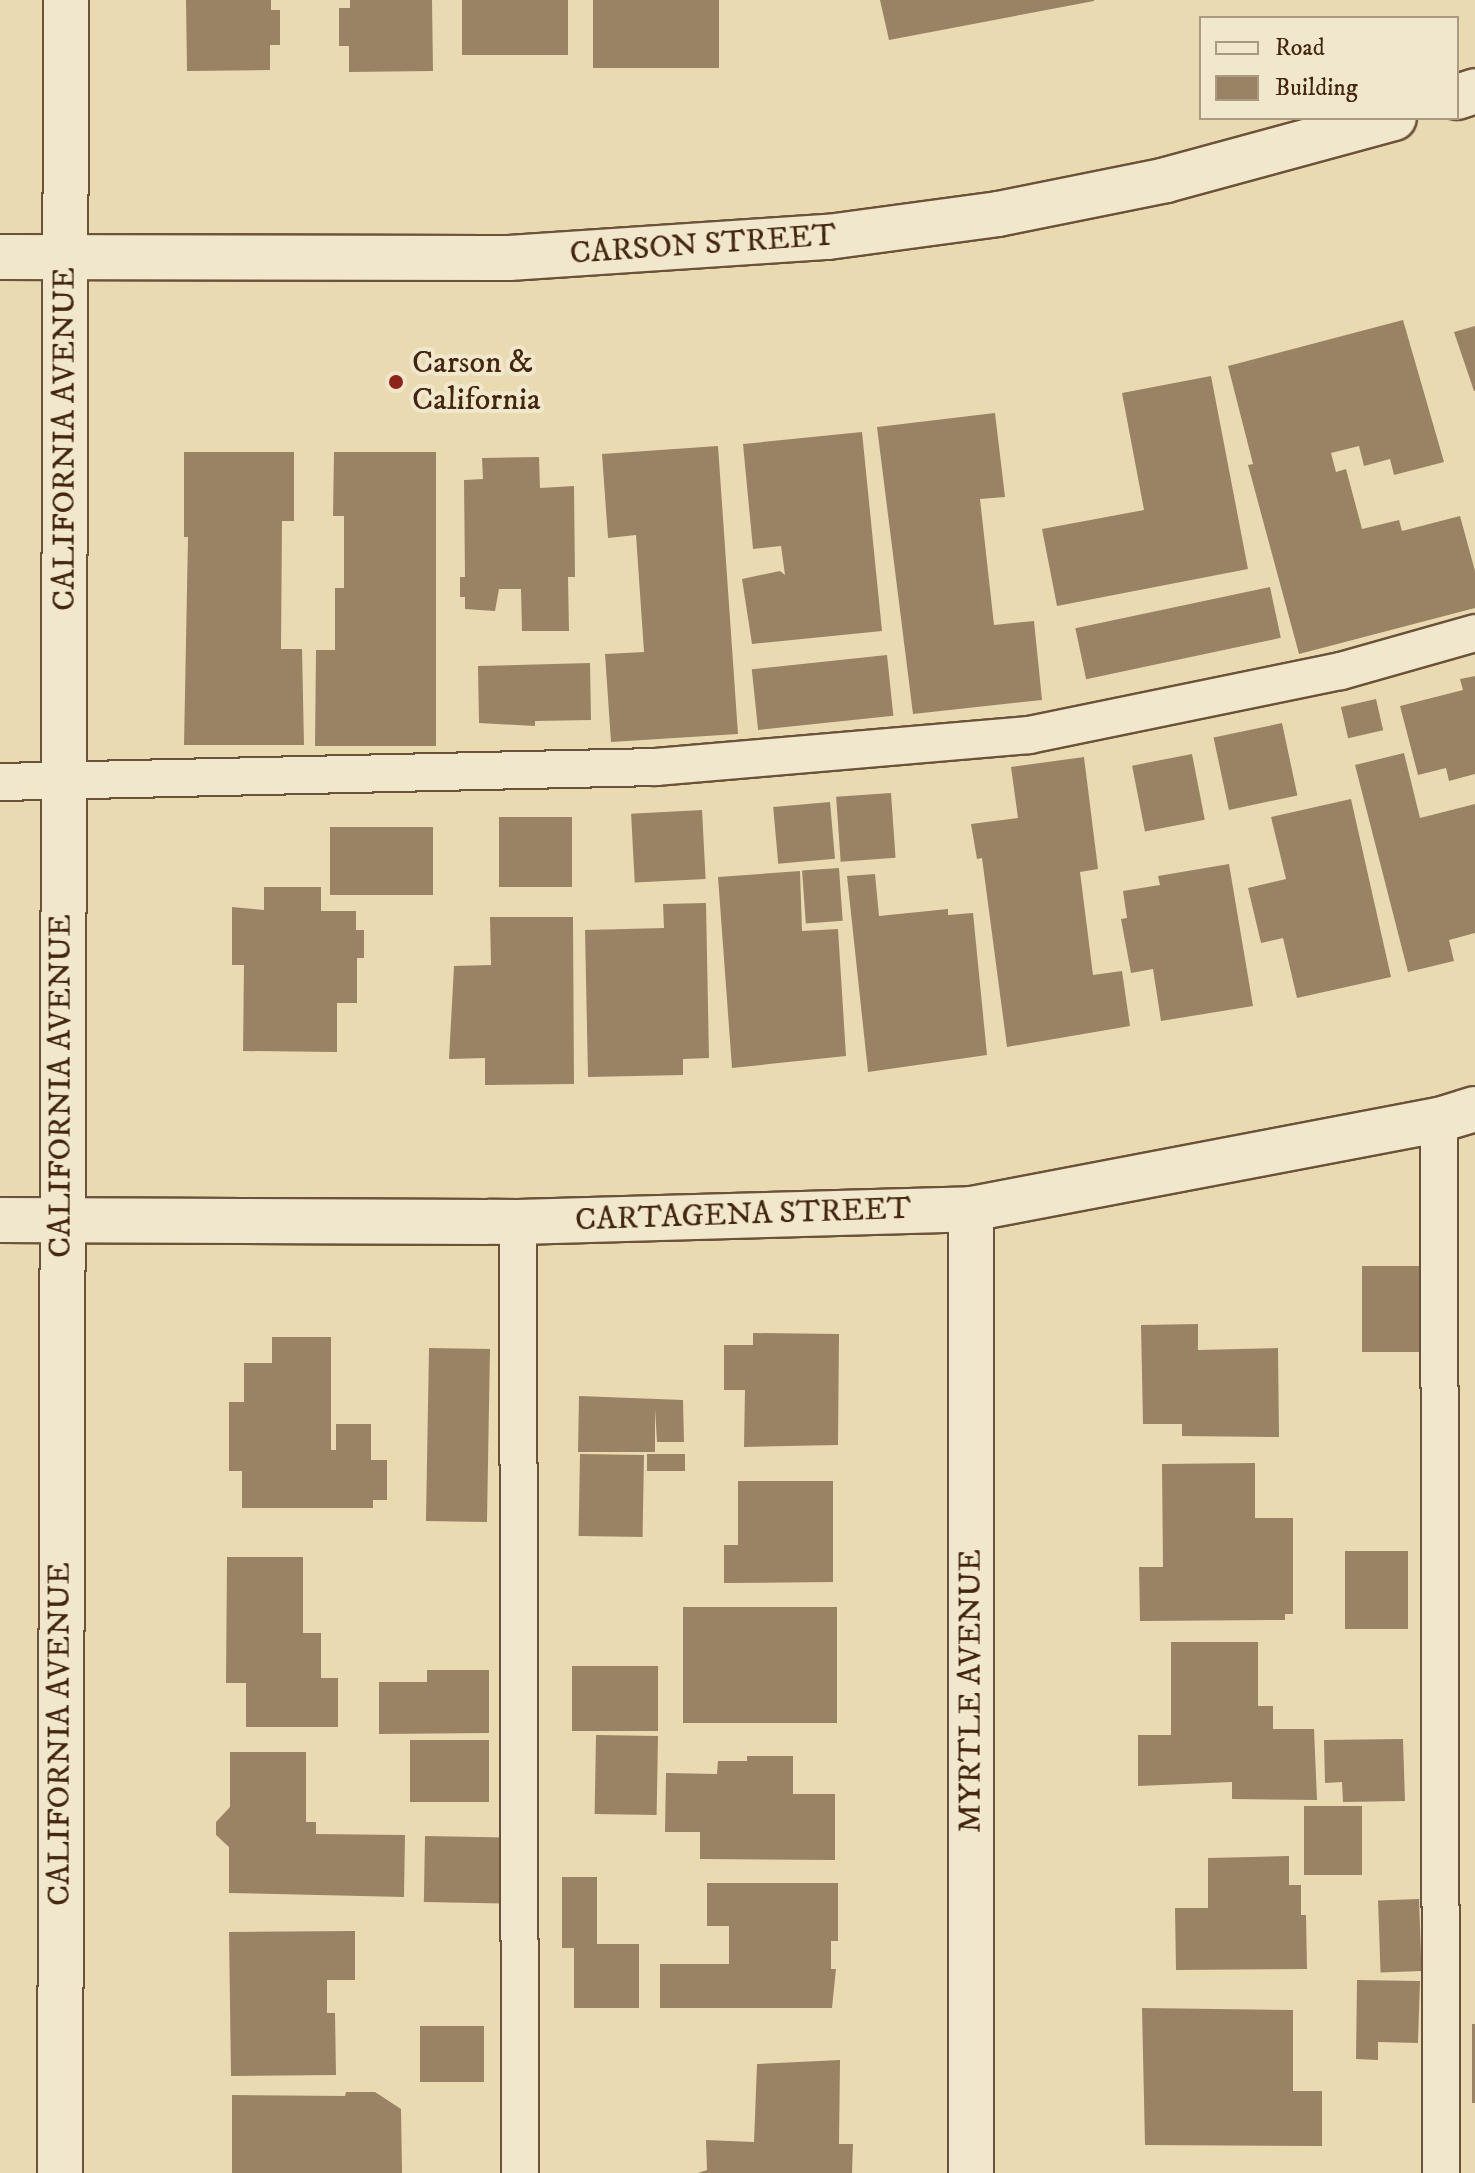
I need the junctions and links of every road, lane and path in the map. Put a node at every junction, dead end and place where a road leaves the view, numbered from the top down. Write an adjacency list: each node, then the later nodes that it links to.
1 (66, 0): 4 (street, CALIFORNIA AVENUE)
2 (1387, 120): 4 (street, CARSON STREET)
3 (0, 257): 4 (street, CARSON STREET)
4 (66, 257): 6 (street, CALIFORNIA AVENUE)
5 (1475, 633): 6 (lane)
6 (62, 778): 7 (lane); 10 (street, CALIFORNIA AVENUE)
7 (0, 782)
8 (1457, 1115): 9 (street, CARTAGENA STREET); 16 (lane)
9 (971, 1209): 12 (street, CARTAGENA STREET); 15 (street, MYRTLE AVENUE)
10 (61, 1219): 11 (street, CARTAGENA STREET); 12 (street, CARTAGENA STREET); 13 (street, CALIFORNIA AVENUE)
11 (0, 1220)
12 (518, 1222): 14 (lane)
13 (60, 2173)
14 (520, 2173)
15 (971, 2173)
16 (1441, 2173)

